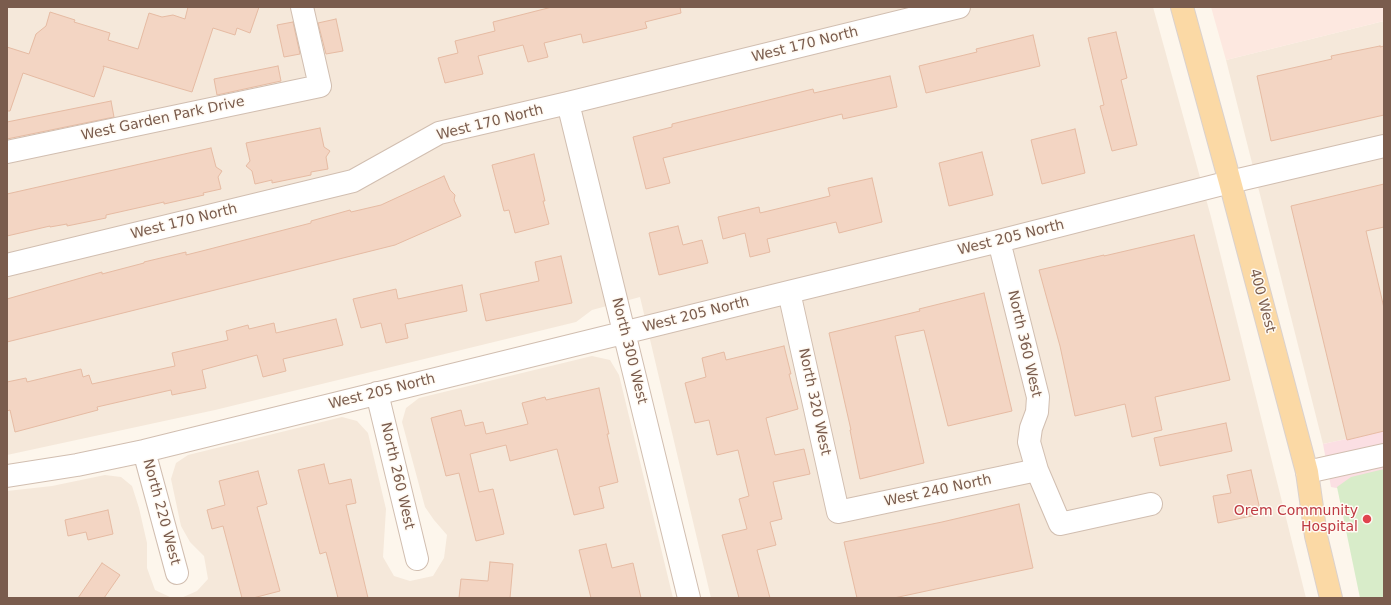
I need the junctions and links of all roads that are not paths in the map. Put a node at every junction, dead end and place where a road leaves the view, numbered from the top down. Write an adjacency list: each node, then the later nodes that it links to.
1 (302, 7): 6 (street, West Garden Park Drive)
2 (958, 7): 4 (street, West 170 North)
3 (1182, 7): 7 (main road, 400 West)
4 (568, 104): 9 (street, West 170 North); 11 (street, North 300 West)
5 (1384, 146): 7 (street, West 205 North)
6 (7, 152)
7 (1230, 182): 8 (street, West 205 North); 16 (main road, 400 West)
8 (999, 241): 10 (street, West 205 North); 15 (street, North 360 West)
9 (7, 265)
10 (789, 292): 11 (street, West 205 North); 19 (street, North 320 West)
11 (625, 333): 12 (street, West 205 North); 22 (street, North 300 West)
12 (377, 394): 13 (street, West 205 North); 20 (street, North 260 West)
13 (144, 451): 17 (street, West 205 North); 21 (street, North 220 West)
14 (1384, 455): 16 (street)
15 (1037, 470): 18 (street, North 360 West); 19 (street, West 240 North)
16 (1307, 472): 23 (main road, 400 West)
17 (7, 476)
18 (1151, 504)
19 (838, 512)
20 (417, 559)
21 (178, 573)
22 (689, 598)
23 (1331, 598)

